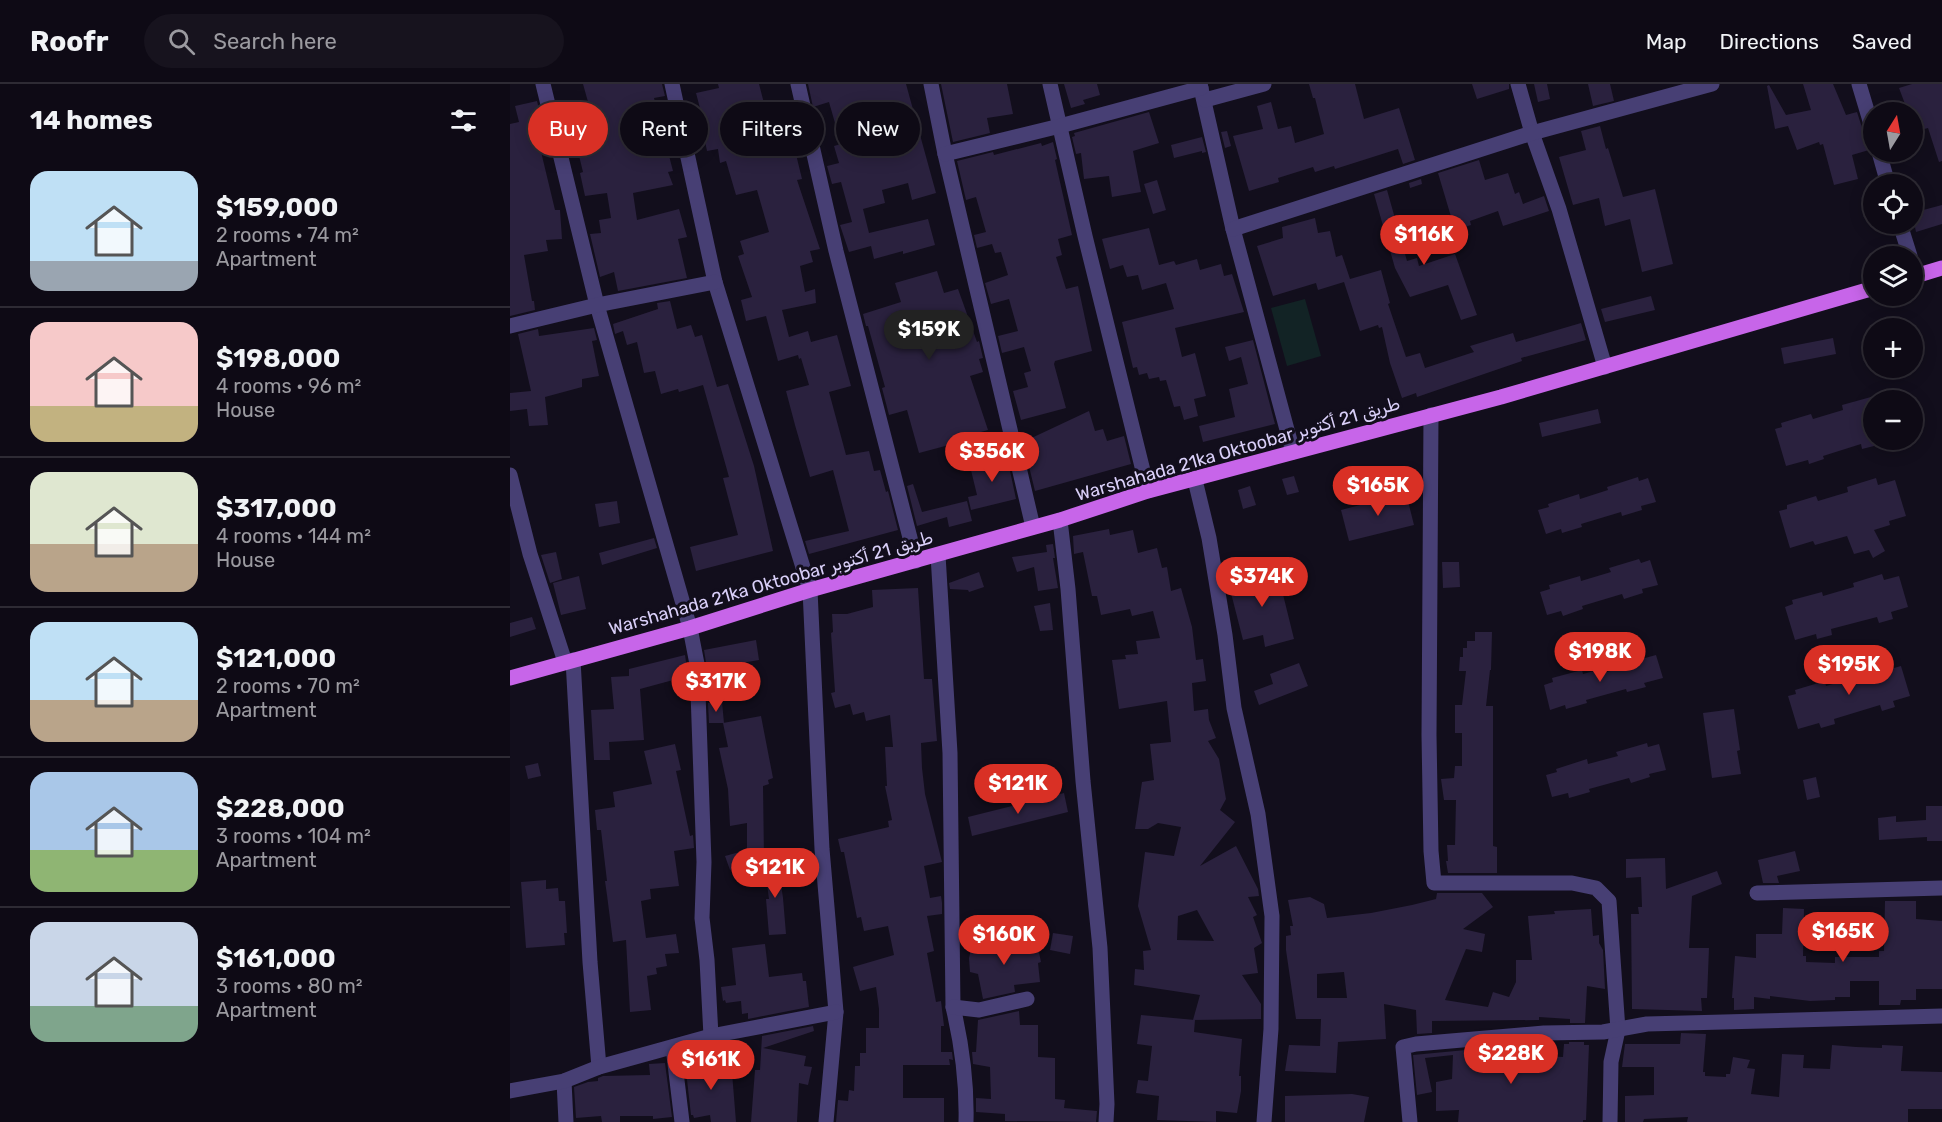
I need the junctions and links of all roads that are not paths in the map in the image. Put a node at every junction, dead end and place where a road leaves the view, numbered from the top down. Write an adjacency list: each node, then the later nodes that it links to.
1 (543, 84): 22 (street)
2 (672, 84): 20 (street)
3 (798, 84): 33 (street)
4 (931, 84): 16 (street)
5 (1050, 84): 14 (street)
6 (1264, 84): 11 (street)
7 (1518, 84): 15 (street)
8 (1712, 84): 15 (street)
9 (1859, 84): 12 (street)
10 (1864, 84): 13 (street)
11 (1202, 91): 14 (street); 17 (street)
12 (1864, 102)
13 (1869, 102)
14 (1060, 126): 16 (street); 29 (street)
15 (1532, 133): 17 (street); 24 (street)
16 (945, 154): 31 (street)
17 (1233, 229): 26 (street)
18 (1942, 268): 19 (main road)
19 (1923, 270)
20 (716, 282): 22 (street); 34 (street)
21 (1863, 291): 24 (main road, Warshahada 21ka Oktoobar طريق 21 أكتوبر)
22 (597, 305): 23 (street); 35 (street)
23 (510, 326)
24 (1605, 367): 25 (main road, Warshahada 21ka Oktoobar طريق 21 أكتوبر)
25 (1431, 415): 26 (main road, Warshahada 21ka Oktoobar طريق 21 أكتوبر); 44 (street)
26 (1293, 452): 28 (main road, Warshahada 21ka Oktoobar طريق 21 أكتوبر)
27 (510, 475): 36 (street)
28 (1195, 480): 29 (main road, Warshahada 21ka Oktoobar طريق 21 أكتوبر); 55 (street)
29 (1148, 491): 30 (main road, Warshahada 21ka Oktoobar طريق 21 أكتوبر)
30 (1060, 520): 31 (main road, Warshahada 21ka Oktoobar طريق 21 أكتوبر); 54 (street)
31 (1033, 527): 32 (main road, Warshahada 21ka Oktoobar طريق 21 أكتوبر)
32 (938, 555): 33 (main road, Warshahada 21ka Oktoobar طريق 21 أكتوبر); 41 (street)
33 (916, 561): 34 (main road, Warshahada 21ka Oktoobar طريق 21 أكتوبر)
34 (810, 590): 35 (main road, Warshahada 21ka Oktoobar طريق 21 أكتوبر); 42 (street)
35 (690, 628): 36 (main road, Warshahada 21ka Oktoobar طريق 21 أكتوبر); 45 (street)
36 (569, 661): 37 (main road, Warshahada 21ka Oktoobar طريق 21 أكتوبر); 47 (street)
37 (510, 678)
38 (1942, 888): 39 (street)
39 (1757, 893)
40 (1027, 999): 41 (street)
41 (953, 1006): 53 (street)
42 (836, 1012): 45 (street); 52 (street)
43 (1942, 1016): 44 (street)
44 (1618, 1030): 56 (street); 57 (street)
45 (711, 1035): 46 (street)
46 (673, 1047): 47 (street); 51 (street)
47 (599, 1067): 48 (street)
48 (564, 1081): 49 (street); 50 (street)
49 (510, 1091)
50 (566, 1122)
51 (682, 1122)
52 (826, 1122)
53 (966, 1122)
54 (1106, 1122)
55 (1264, 1122)
56 (1410, 1122)
57 (1610, 1122)

